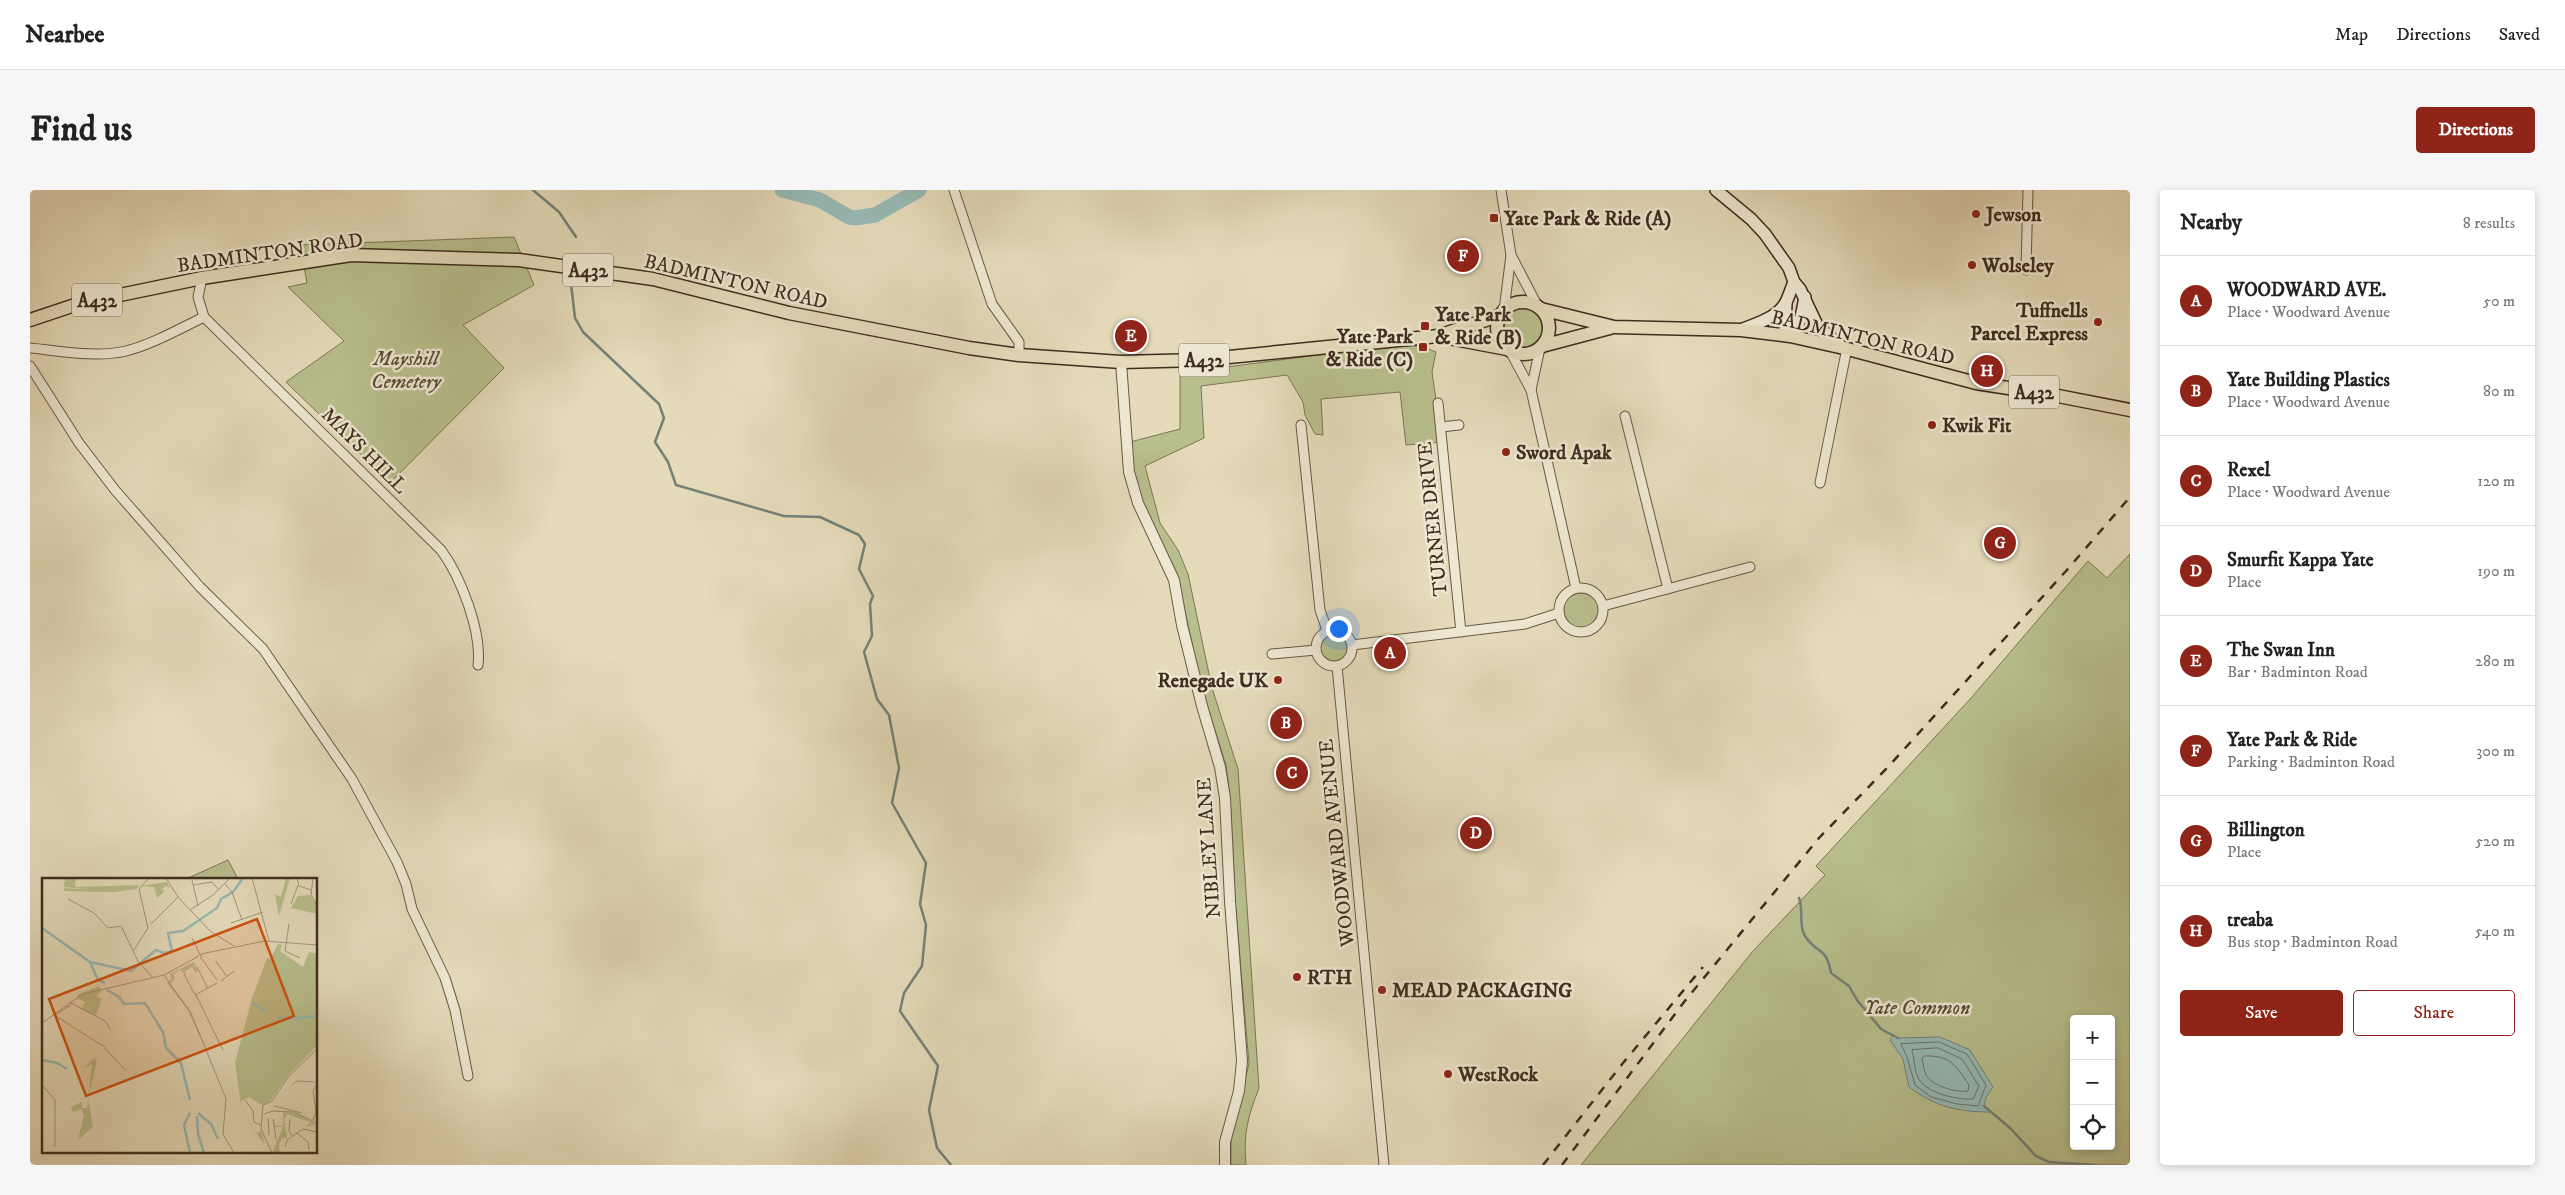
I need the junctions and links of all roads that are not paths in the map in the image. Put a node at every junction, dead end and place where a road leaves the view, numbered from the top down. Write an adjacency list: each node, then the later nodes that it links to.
1 (954, 190): 23 (street)
2 (1501, 190): 5 (street)
3 (1716, 190): 8 (main road)
4 (2028, 190): 6 (street)
5 (1511, 255): 11 (street); 12 (street)
6 (2026, 270)
7 (202, 278): 13 (street); 14 (main road, BADMINTON ROAD / A432); 23 (main road, BADMINTON ROAD / A432)
8 (1794, 282): 9 (main road); 10 (main road)
9 (1805, 297): 18 (main road); 21 (main road)
10 (1786, 303): 16 (main road); 18 (main road)
11 (1540, 308): 12 (main road); 15 (main road, BADMINTON ROAD / A432); 19 (main road)
12 (1502, 312): 17 (main road, BADMINTON ROAD / A432); 22 (main road)
13 (204, 317): 20 (street); 44 (street, MAYS HILL)
14 (30, 320)
15 (1614, 327): 16 (main road, BADMINTON ROAD / A432); 19 (main road, BADMINTON ROAD / A432)
16 (1741, 330): 18 (main road, BADMINTON ROAD / A432)
17 (1438, 336): 22 (main road, BADMINTON ROAD / A432); 24 (main road, BADMINTON ROAD / A432)
18 (1790, 336): 21 (main road, BADMINTON ROAD / A432)
19 (1541, 347): 22 (main road); 26 (street)
20 (30, 348)
21 (1845, 348): 28 (main road, BADMINTON ROAD / A432); 33 (street)
22 (1508, 350): 26 (street)
23 (1019, 355): 24 (main road, BADMINTON ROAD / A432)
24 (1121, 362): 47 (street, NIBLEY LANE)
25 (30, 366): 46 (street)
26 (1532, 390): 35 (street)
27 (1438, 403): 32 (street, TURNER DRIVE)
28 (2130, 410)
29 (1626, 416): 36 (street)
30 (1300, 425): 39 (street)
31 (1459, 425): 32 (street)
32 (1440, 427): 40 (street, TURNER DRIVE)
33 (1820, 483)
34 (1750, 566): 36 (street)
35 (1576, 588): 37 (street); 38 (street)
36 (1668, 589): 37 (street)
37 (1603, 606): 38 (street)
38 (1559, 613): 40 (street)
39 (1327, 630): 41 (street); 42 (street)
40 (1460, 632): 41 (street)
41 (1352, 645): 45 (street)
42 (1316, 650): 43 (street); 45 (street)
43 (1272, 654)
44 (478, 666)
45 (1337, 666): 48 (street, WOODWARD AVENUE)
46 (468, 1076)
47 (1225, 1165)
48 (1384, 1165)

